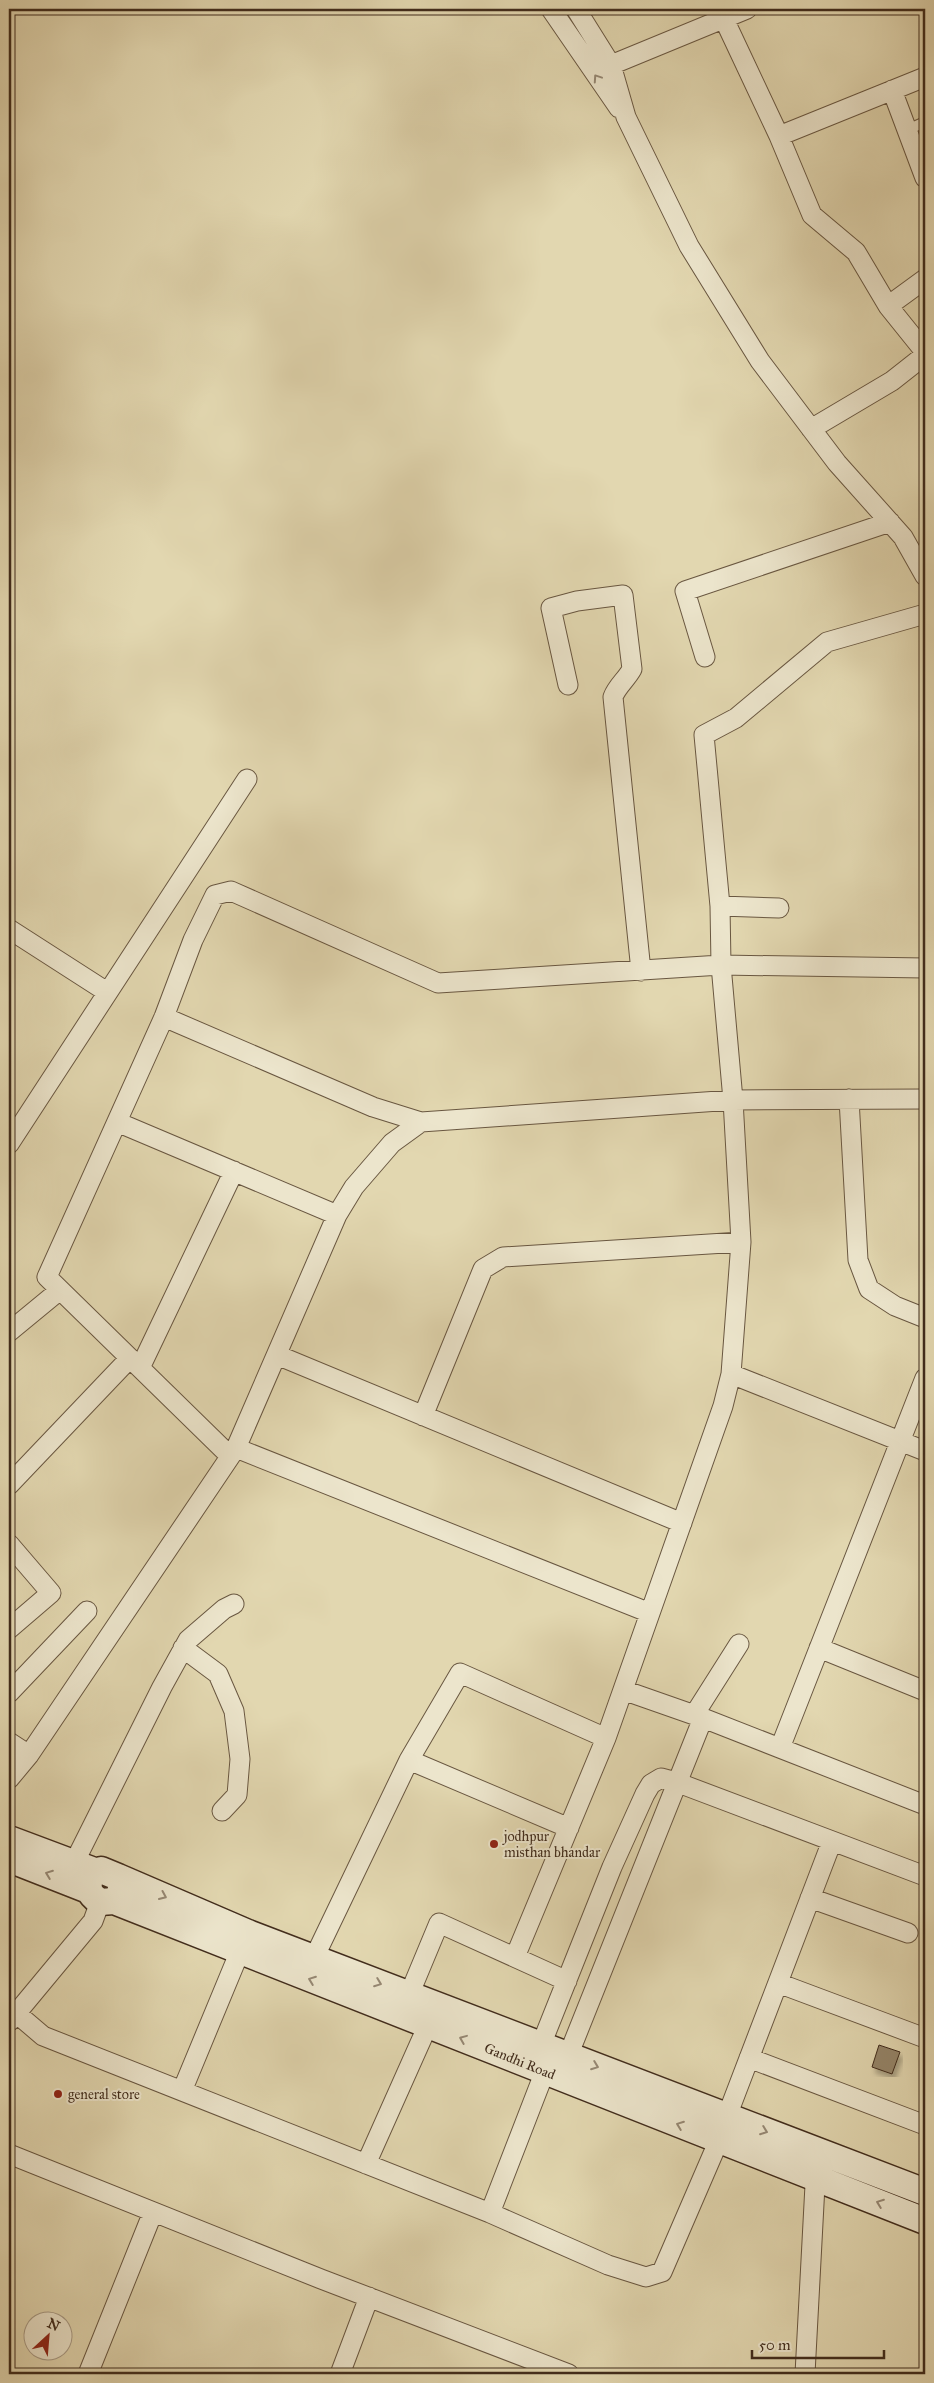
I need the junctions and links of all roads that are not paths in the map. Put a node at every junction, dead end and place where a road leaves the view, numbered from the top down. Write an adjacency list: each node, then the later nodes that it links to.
1 (551, 9): 8 (street, one-way to 1)
2 (576, 9): 5 (street)
3 (747, 9): 4 (street)
4 (724, 18): 5 (street); 11 (street)
5 (611, 65): 8 (street)
6 (925, 77): 7 (street)
7 (892, 90): 10 (street); 11 (street)
8 (626, 117): 16 (street)
9 (925, 122): 10 (lane)
10 (907, 130): 12 (street)
11 (779, 136): 14 (street)
12 (925, 178)
13 (925, 279): 14 (street)
14 (888, 306): 15 (street)
15 (925, 353): 16 (street)
16 (811, 429): 17 (street)
17 (890, 522): 18 (street); 21 (street)
18 (920, 554): 19 (street)
19 (925, 576)
20 (925, 614): 24 (street)
21 (705, 657)
22 (568, 685): 29 (street)
23 (247, 779): 30 (street)
24 (720, 906): 25 (street); 27 (street)
25 (779, 908)
26 (9, 929): 30 (street)
27 (721, 965): 28 (street); 29 (street); 34 (street)
28 (925, 968)
29 (641, 971): 31 (street)
30 (107, 992): 37 (street)
31 (164, 1017): 35 (street); 36 (street)
32 (849, 1099): 33 (street); 34 (street); 42 (street)
33 (925, 1099)
34 (733, 1100): 36 (street); 40 (street)
35 (117, 1122): 38 (street); 41 (street)
36 (421, 1122): 39 (street)
37 (9, 1144)
38 (234, 1171): 39 (street); 45 (street)
39 (337, 1214): 44 (street)
40 (741, 1242): 46 (street); 48 (street)
41 (60, 1290): 43 (street); 45 (street)
42 (925, 1318)
43 (9, 1332)
44 (277, 1355): 48 (street); 51 (street)
45 (135, 1363): 51 (street); 52 (street)
46 (731, 1374): 49 (street); 53 (street)
47 (925, 1378): 49 (street)
48 (423, 1416): 53 (street)
49 (900, 1440): 50 (street); 61 (street)
50 (925, 1451)
51 (233, 1452): 57 (street); 69 (street)
52 (9, 1485)
53 (682, 1523): 57 (street)
54 (9, 1544): 58 (street)
55 (234, 1604): 60 (street)
56 (87, 1612): 64 (street)
57 (650, 1614): 62 (street)
58 (9, 1629)
59 (739, 1644): 65 (street)
60 (183, 1648): 74 (street); 80 (street)
61 (819, 1648): 63 (street); 68 (street)
62 (623, 1690): 65 (street); 66 (street)
63 (925, 1691)
64 (9, 1693)
65 (698, 1717): 68 (street); 72 (street)
66 (606, 1738): 70 (street); 75 (street)
67 (9, 1742): 69 (street)
68 (780, 1748): 73 (street)
69 (29, 1756): 71 (street)
70 (409, 1760): 75 (street); 85 (street)
71 (9, 1780)
72 (676, 1782): 77 (street); 86 (street); 93 (street)
73 (925, 1805)
74 (222, 1811)
75 (569, 1828): 84 (street)
76 (9, 1839): 80 (main road, Gandhi Road)
77 (832, 1841): 79 (street); 81 (street)
78 (9, 1858): 80 (main road, Gandhi Road, one-way to 78)
79 (925, 1876)
80 (99, 1884): 83 (main road, Gandhi Road); 85 (main road, Gandhi Road, one-way to 85); 89 (street)
81 (810, 1898): 82 (street); 87 (street)
82 (908, 1933)
83 (240, 1951): 90 (main road, Gandhi Road, one-way to 83); 96 (street)
84 (515, 1957): 86 (street); 88 (street)
85 (314, 1958): 88 (main road, Gandhi Road, one-way to 88)
86 (567, 1981): 92 (street)
87 (778, 1982): 91 (street); 94 (street)
88 (409, 1995): 92 (main road, Gandhi Road)
89 (13, 2017): 96 (street)
90 (428, 2025): 95 (main road, Gandhi Road, one-way to 90); 101 (street)
91 (925, 2038)
92 (541, 2045): 93 (main road, Gandhi Road)
93 (568, 2056): 98 (main road, Gandhi Road, one-way to 98)
94 (749, 2058): 97 (street); 98 (street)
95 (545, 2072): 98 (main road, Gandhi Road, one-way to 95); 105 (street)
96 (182, 2091): 101 (street)
97 (923, 2118)
98 (723, 2128): 99 (main road, Gandhi Road, one-way to 99); 102 (main road, Gandhi Road); 105 (street)
99 (817, 2151): 102 (street); 103 (main road, Gandhi Road)
100 (9, 2154): 104 (street)
101 (366, 2164): 105 (street)
102 (814, 2178): 106 (main road, Gandhi Road, one-way to 102); 111 (street)
103 (925, 2192)
104 (153, 2212): 107 (street); 109 (street)
105 (490, 2213)
106 (925, 2221)
107 (368, 2297): 108 (street); 110 (street)
108 (557, 2372)
109 (88, 2374)
110 (340, 2374)
111 (805, 2374)

